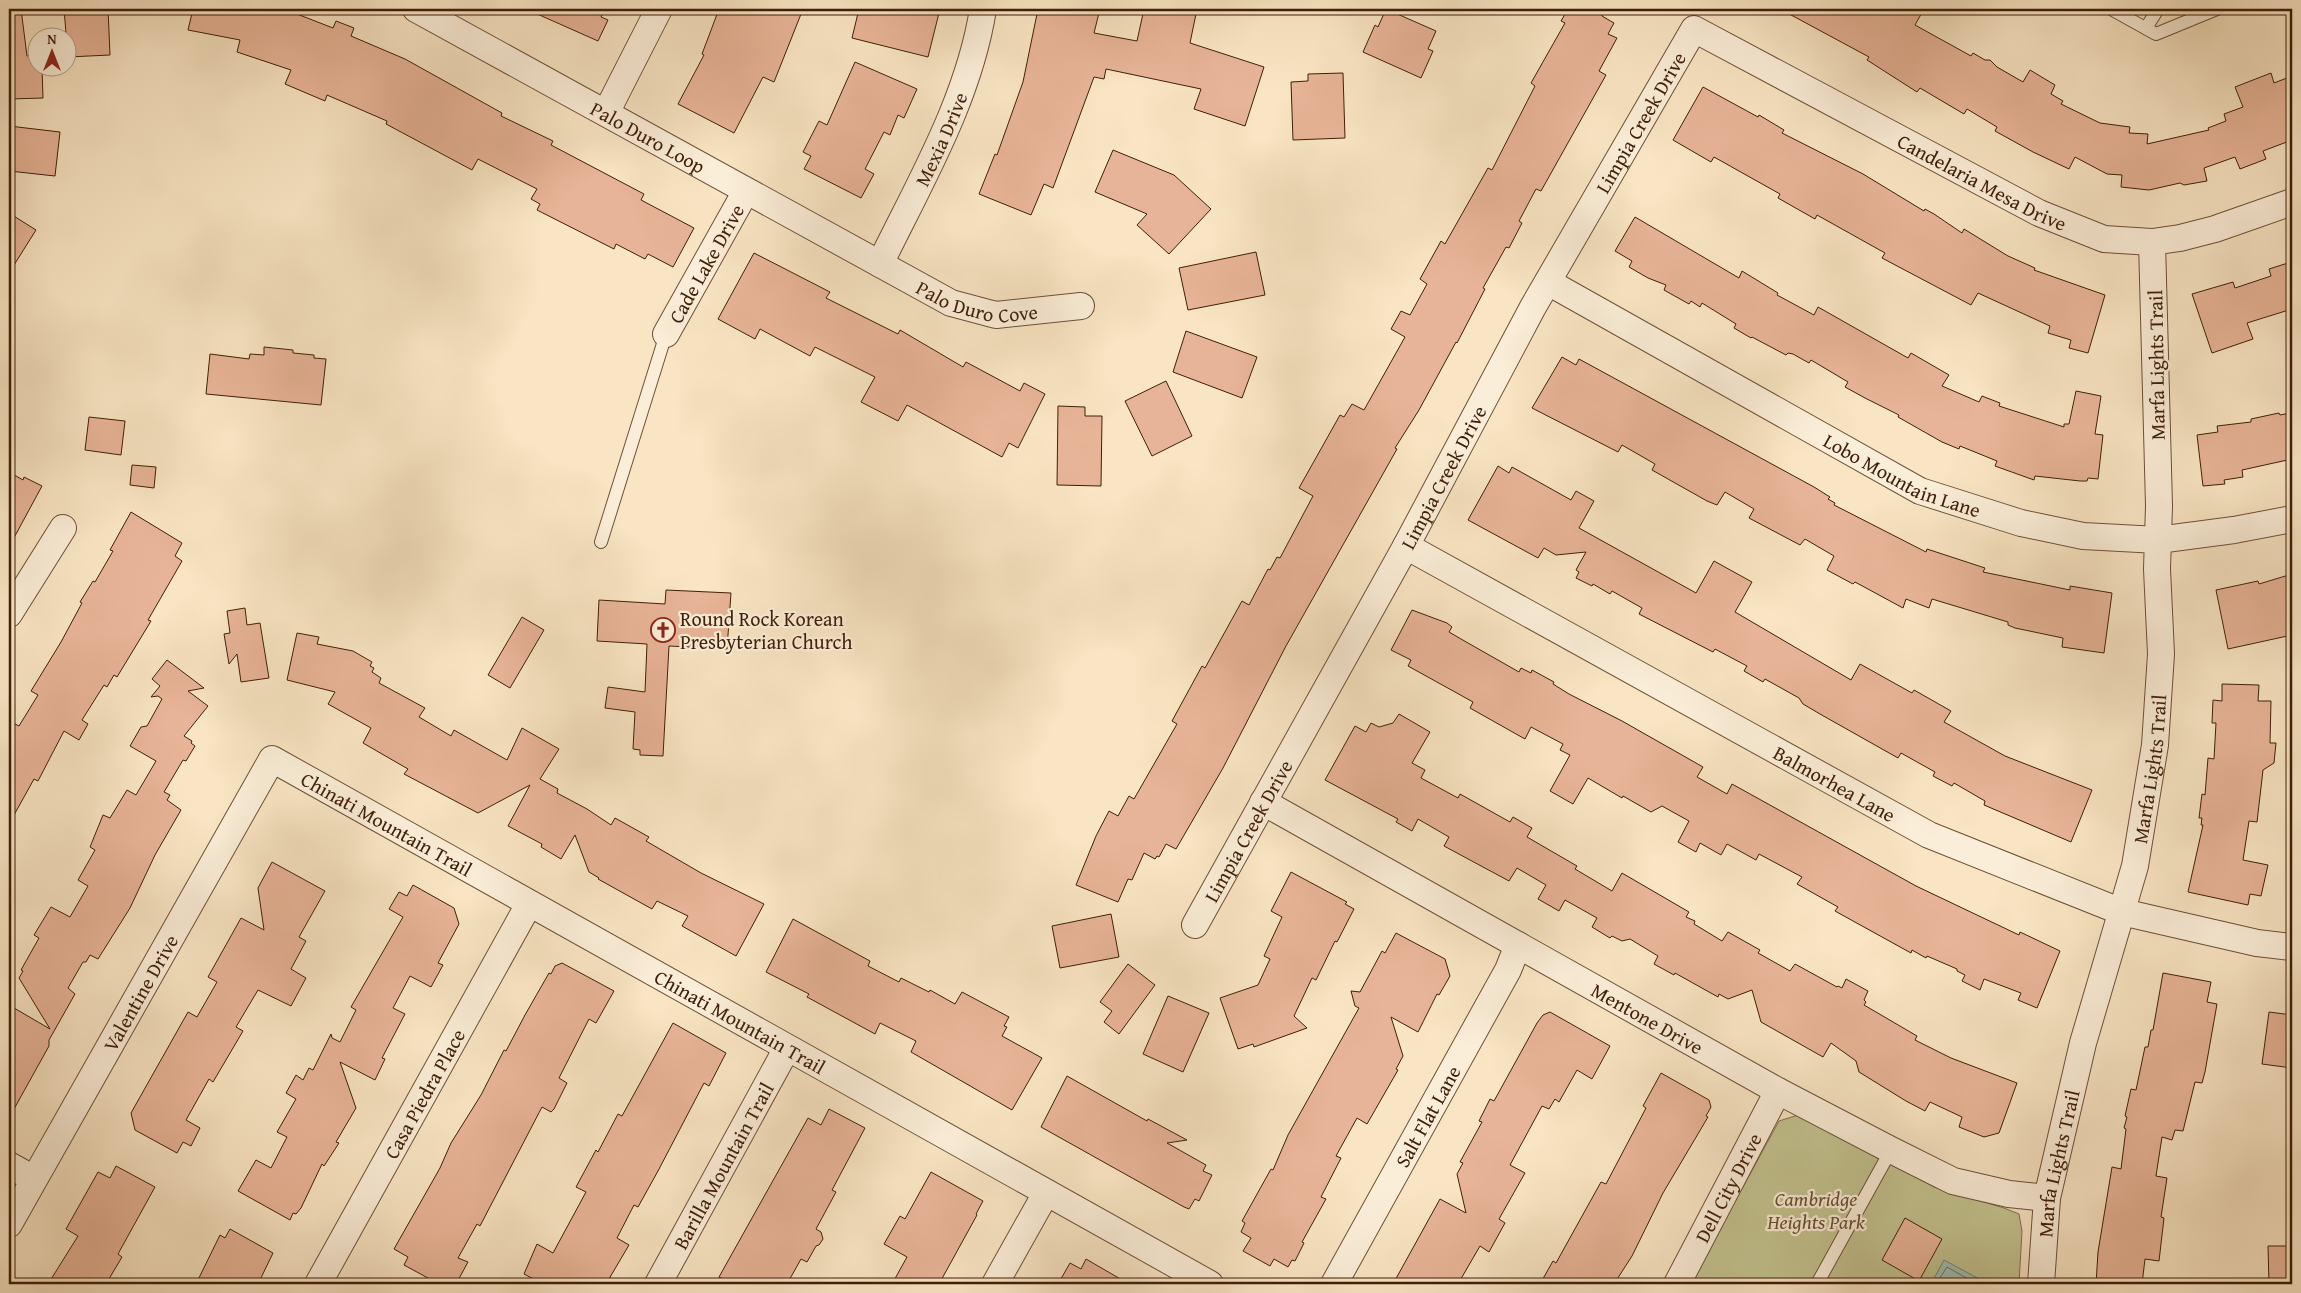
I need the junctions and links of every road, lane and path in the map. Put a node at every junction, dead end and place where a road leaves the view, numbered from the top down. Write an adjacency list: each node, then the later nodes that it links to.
1 (416, 9): 9 (street, Palo Duro Loop)
2 (660, 9): 9 (street)
3 (983, 9): 13 (street, Mexia Drive)
4 (2111, 9): 7 (lane)
5 (2158, 9): 7 (lane)
6 (2212, 10): 7 (lane)
7 (2146, 28)
8 (1694, 29): 12 (street, Candelaria Mesa Drive); 14 (street, Limpia Creek Drive)
9 (606, 113): 10 (street, Palo Duro Loop)
10 (746, 191): 13 (street, Palo Duro Loop); 16 (street, Cade Lake Drive)
11 (2292, 202): 12 (street, Candelaria Mesa Drive)
12 (2152, 242): 19 (street, Marfa Lights Trail)
13 (880, 264): 15 (street, Palo Duro Cove)
14 (1548, 282): 19 (street, Lobo Mountain Lane); 21 (street, Limpia Creek Drive)
15 (1081, 306)
16 (666, 334): 20 (lane)
17 (2292, 519): 19 (street, Lobo Mountain Lane)
18 (62, 528): 22 (street)
19 (2158, 540): 26 (street, Marfa Lights Trail)
20 (601, 542)
21 (1406, 546): 24 (street, Limpia Creek Drive); 26 (street, Balmorhea Lane)
22 (9, 614)
23 (272, 759): 25 (street, Chinati Mountain Trail); 34 (street, Valentine Drive)
24 (1263, 802): 27 (street, Limpia Creek Drive); 28 (street, Mentone Drive)
25 (530, 904): 30 (street, Chinati Mountain Trail); 38 (street, Casa Piedra Place)
26 (2122, 912): 29 (street, Balmorhea Lane); 36 (street, Marfa Lights Trail)
27 (1195, 925)
28 (1518, 945): 31 (street, Mentone Drive); 42 (street, Salt Flat Lane)
29 (2292, 947)
30 (788, 1048): 35 (street, Chinati Mountain Trail); 39 (street, Barilla Mountain Trail)
31 (1778, 1091): 32 (street, Mentone Drive); 43 (street, Dell City Drive)
32 (1891, 1150): 36 (street, Mentone Drive); 44 (lane)
33 (9, 1165): 34 (street)
34 (34, 1179): 37 (street, Valentine Drive)
35 (1046, 1193): 40 (street); 41 (street, Chinati Mountain Trail)
36 (2047, 1198): 45 (street, Marfa Lights Trail)
37 (9, 1224)
38 (318, 1284)
39 (658, 1284)
40 (995, 1284)
41 (1210, 1284)
42 (1334, 1284)
43 (1677, 1284)
44 (1817, 1284)
45 (2041, 1284)

